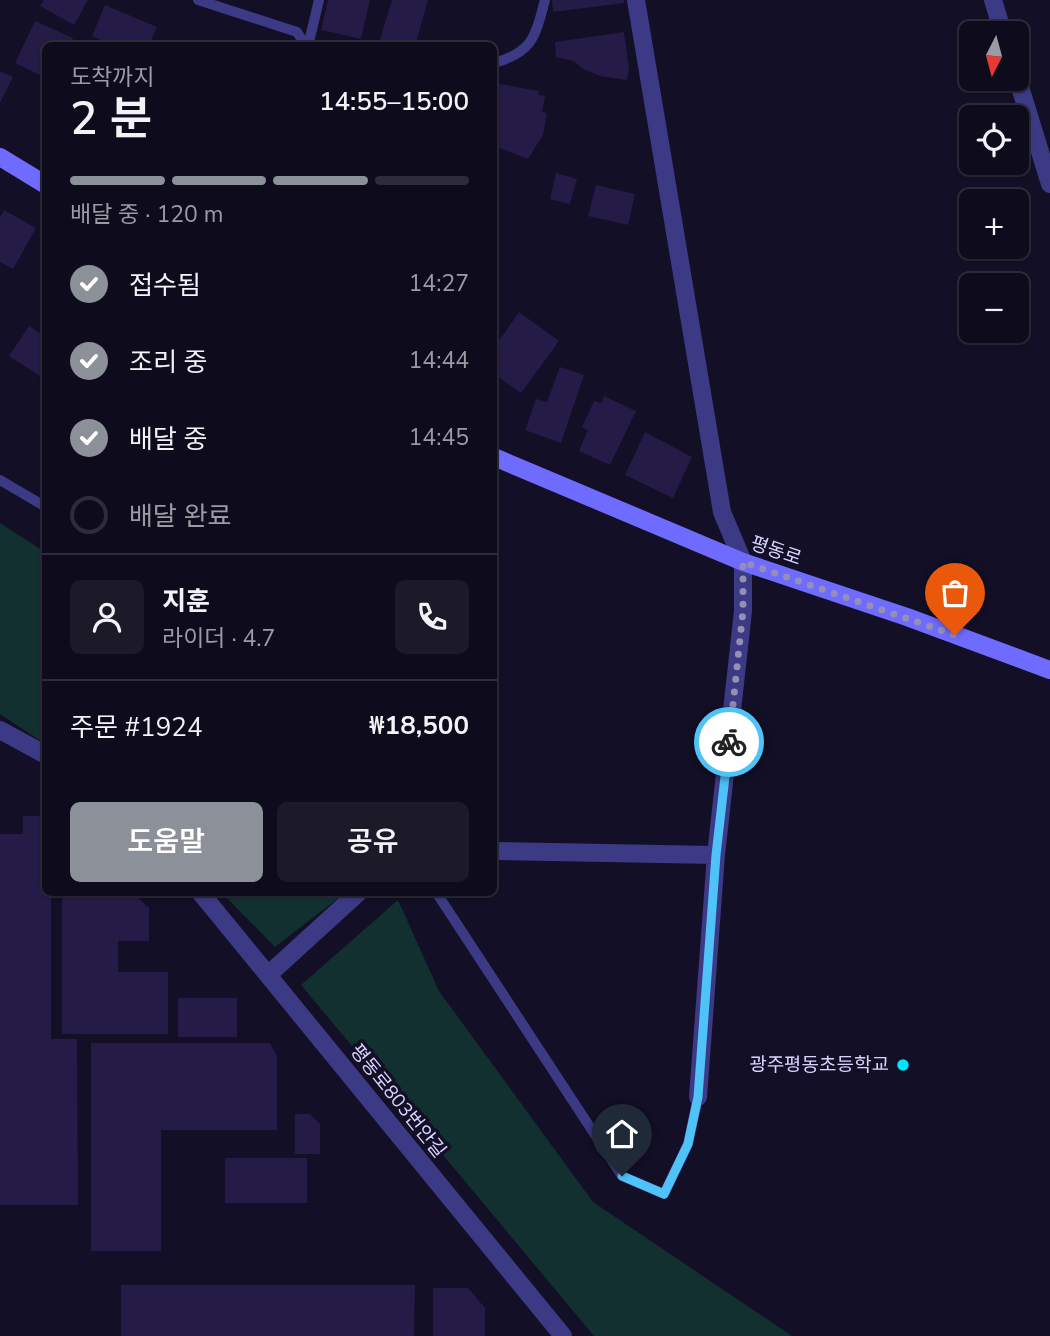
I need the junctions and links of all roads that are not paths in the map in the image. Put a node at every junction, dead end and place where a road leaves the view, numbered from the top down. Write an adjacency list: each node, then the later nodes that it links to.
1 (198, 0): 7 (lane)
2 (319, 0): 8 (lane)
3 (545, 0): 9 (lane)
4 (636, 0): 17 (street)
5 (993, 0): 6 (street)
6 (999, 21)
7 (304, 42)
8 (308, 42)
9 (497, 62)
10 (1021, 91): 13 (street)
11 (0, 157): 12 (main road)
12 (42, 183)
13 (1050, 184)
14 (497, 458): 17 (main road, 평동로)
15 (0, 480): 16 (lane)
16 (42, 505)
17 (743, 562): 18 (main road, 평동로); 22 (street)
18 (1050, 670)
19 (0, 730): 20 (street)
20 (42, 753)
21 (497, 851): 22 (street)
22 (716, 855): 27 (street)
23 (203, 896): 26 (street, 평동로803번안길)
24 (355, 896): 26 (street)
25 (439, 896): 27 (lane)
26 (268, 975): 28 (street, 평동로803번안길)
27 (698, 1097)
28 (563, 1336)

